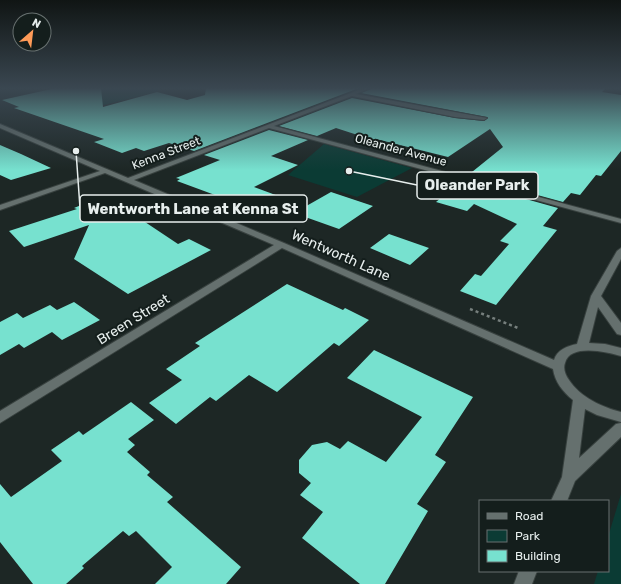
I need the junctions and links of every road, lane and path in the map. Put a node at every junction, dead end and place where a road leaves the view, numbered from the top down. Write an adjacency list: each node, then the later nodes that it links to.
1 (297, 115): 5 (street, Kenna Street)
2 (457, 115): 3 (street)
3 (484, 118)
4 (0, 126): 6 (street, Wentworth Lane)
5 (268, 126): 7 (street, Kenna Street); 9 (street, Oleander Avenue)
6 (105, 171): 7 (street, Wentworth Lane); 8 (street)
7 (128, 180): 10 (street, Wentworth Lane)
8 (0, 208)
9 (621, 220)
10 (281, 245): 16 (street, Wentworth Lane); 19 (street, Breen Street)
11 (621, 251): 12 (street)
12 (596, 296): 13 (street); 14 (street)
13 (621, 331)
14 (582, 346): 15 (street); 16 (street)
15 (621, 352)
16 (558, 367): 17 (street)
17 (580, 399): 18 (street); 21 (street)
18 (621, 417)
19 (0, 418)
20 (621, 428): 21 (street)
21 (569, 477): 22 (street)
22 (559, 500)
23 (528, 572): 24 (street)
24 (523, 584)

